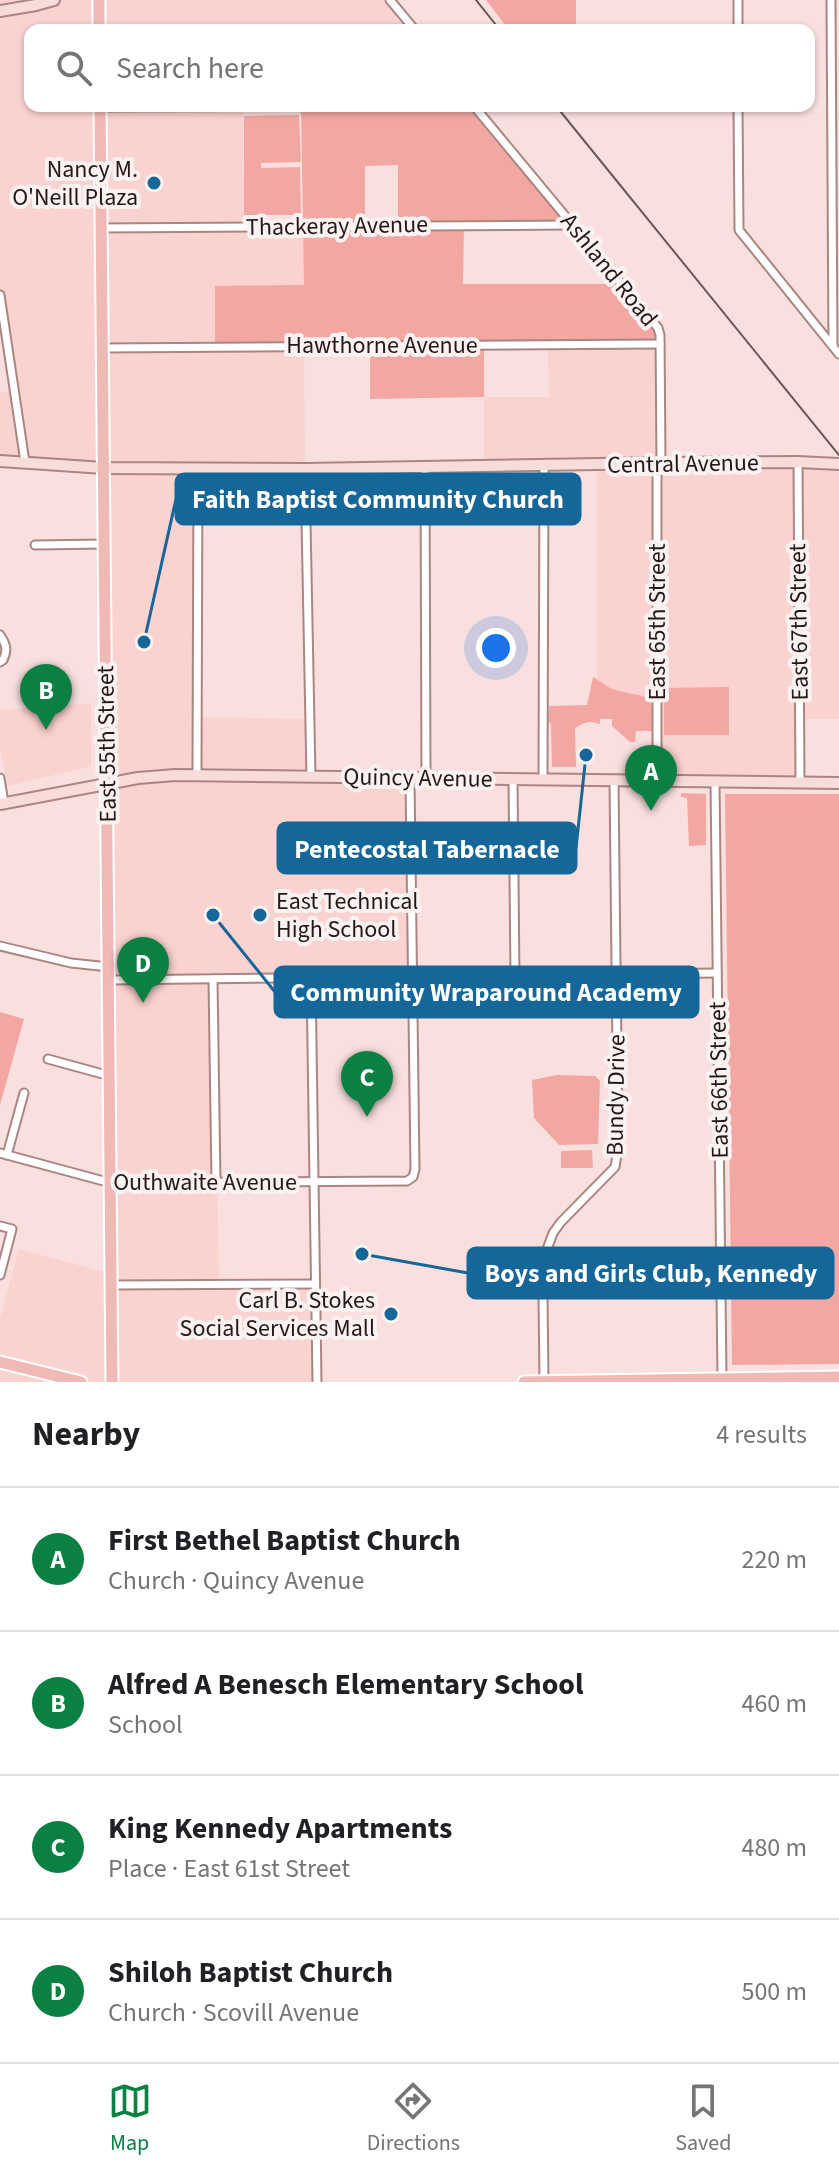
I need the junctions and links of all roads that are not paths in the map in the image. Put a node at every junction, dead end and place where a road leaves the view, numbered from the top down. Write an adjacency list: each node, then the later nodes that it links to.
1 (54, 0): 6 (street)
2 (99, 0): 7 (main road)
3 (390, 0): 8 (street)
4 (738, 0): 9 (street)
5 (831, 0): 17 (street)
6 (0, 11)
7 (99, 24)
8 (410, 24)
9 (738, 24)
10 (100, 112): 14 (main road, East 55th Street)
11 (479, 112): 13 (street, Ashland Road)
12 (738, 112): 17 (street)
13 (572, 225): 14 (street, Thackeray Avenue); 16 (street, Ashland Road)
14 (101, 228): 18 (main road, East 55th Street)
15 (0, 295): 21 (street)
16 (660, 344): 18 (street, Hawthorne Avenue); 23 (street, Ashland Road)
17 (833, 346): 19 (street)
18 (103, 348): 26 (main road, East 55th Street)
19 (839, 354)
20 (0, 461): 21 (street, Central Avenue)
21 (25, 462): 26 (street, Central Avenue)
22 (798, 462): 23 (street, Central Avenue); 24 (street, Central Avenue); 44 (street, East 67th Street)
23 (659, 463): 25 (street, Central Avenue); 42 (street, East 65th Street)
24 (839, 464)
25 (544, 467): 28 (street, Central Avenue); 40 (street)
26 (104, 468): 27 (street, Central Avenue); 30 (main road, East 55th Street)
27 (198, 468): 29 (street, Central Avenue); 34 (street)
28 (425, 468): 29 (street, Central Avenue); 38 (street)
29 (305, 469): 35 (street)
30 (105, 544): 31 (street); 46 (main road, East 55th Street)
31 (35, 545)
32 (0, 635): 33 (street)
33 (0, 662)
34 (197, 775): 35 (street, Quincy Avenue); 46 (street, Quincy Avenue)
35 (311, 777): 37 (street, Quincy Avenue)
36 (0, 778): 47 (street)
37 (410, 779): 38 (street, Quincy Avenue); 54 (street)
38 (426, 779): 39 (street, Quincy Avenue)
39 (513, 779): 40 (street, Quincy Avenue); 52 (street)
40 (543, 779): 41 (street, Quincy Avenue)
41 (614, 780): 42 (street, Quincy Avenue); 51 (street, Bundy Drive)
42 (657, 781): 43 (street, Quincy Avenue)
43 (715, 781): 44 (street, Quincy Avenue); 50 (street, East 66th Street)
44 (800, 782): 45 (street, Quincy Avenue)
45 (839, 783)
46 (107, 784): 47 (street, Quincy Avenue); 49 (main road, East 55th Street)
47 (2, 804)
48 (0, 946): 49 (street)
49 (109, 973): 55 (street); 57 (main road, East 55th Street)
50 (717, 973): 51 (street); 68 (street, East 66th Street)
51 (617, 974): 52 (street); 76 (street, Bundy Drive)
52 (515, 976): 54 (street)
53 (311, 978): 54 (street); 55 (street); 60 (street)
54 (413, 978): 60 (street, Outhwaite Avenue)
55 (213, 979): 62 (street)
56 (48, 1059): 57 (street)
57 (110, 1076): 61 (main road, East 55th Street)
58 (24, 1093): 59 (street)
59 (4, 1154): 61 (street, Outhwaite Avenue)
60 (315, 1182): 62 (street, Outhwaite Avenue); 65 (street)
61 (111, 1183): 62 (street, Outhwaite Avenue); 66 (main road, East 55th Street)
62 (216, 1183)
63 (0, 1226): 64 (street)
64 (0, 1275)
65 (315, 1284): 66 (street); 74 (street)
66 (112, 1285): 73 (main road, East 55th Street)
67 (0, 1362): 72 (main road)
68 (722, 1378): 70 (main road); 71 (main road)
69 (834, 1379): 71 (main road)
70 (664, 1380): 76 (main road)
71 (765, 1380)
72 (81, 1382)
73 (112, 1382)
74 (317, 1382)
75 (524, 1382): 76 (main road)
76 (544, 1382)

